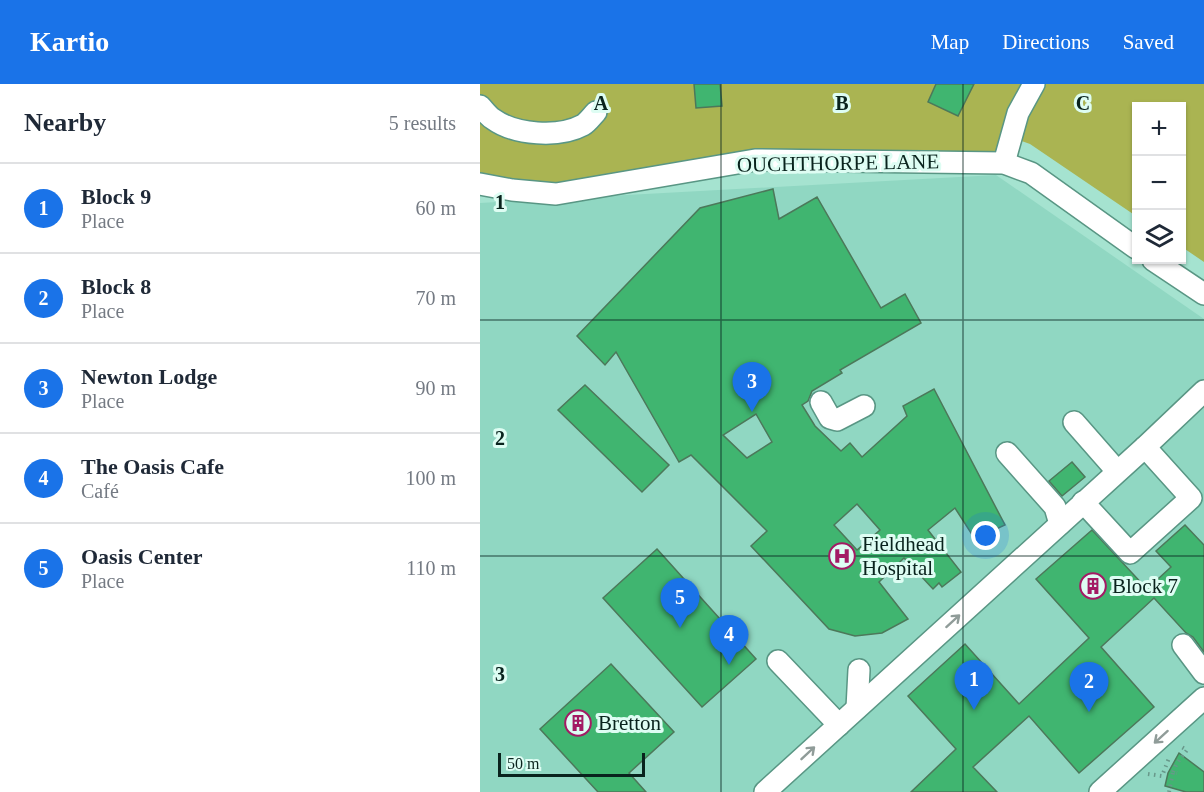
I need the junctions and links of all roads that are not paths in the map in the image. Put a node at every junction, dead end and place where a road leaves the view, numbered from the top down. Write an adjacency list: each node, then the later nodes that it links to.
1 (1034, 84): 4 (street)
2 (480, 106): 3 (street)
3 (596, 112)
4 (1004, 163): 5 (street, OUCHTHORPE LANE); 6 (street, OUCHTHORPE LANE)
5 (480, 184)
6 (1132, 245)
7 (1159, 264): 8 (street)
8 (1204, 294)
9 (1204, 391): 12 (street)
10 (821, 402): 11 (street)
11 (864, 406)
12 (1196, 408): 14 (street)
13 (1074, 422): 16 (street)
14 (1145, 447): 16 (street); 17 (street)
15 (1007, 453): 18 (street)
16 (1117, 471): 17 (street)
17 (1083, 502): 18 (street)
18 (1060, 524): 24 (street, one-way to 18)
19 (1183, 645): 22 (street)
20 (778, 661): 25 (street)
21 (859, 670): 24 (street)
22 (1204, 673)
23 (1204, 698): 27 (street, one-way to 27)
24 (857, 708): 25 (street)
25 (839, 725): 26 (street, one-way to 25)
26 (765, 792)
27 (1100, 792)

